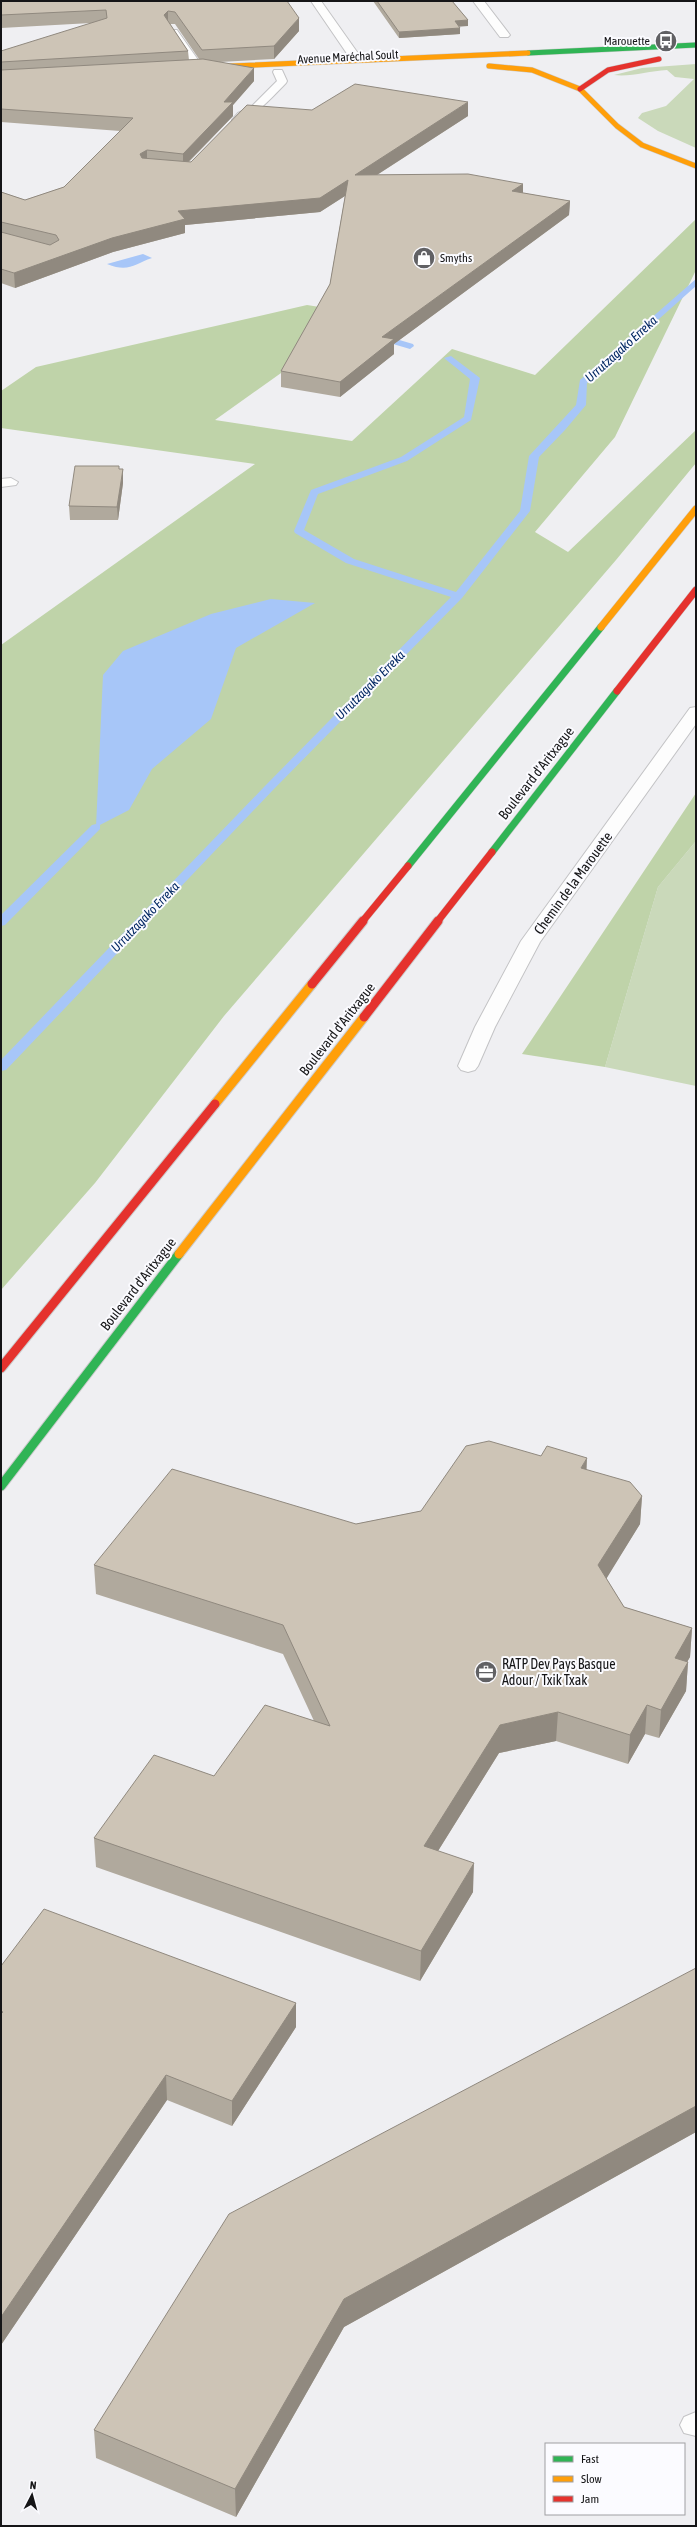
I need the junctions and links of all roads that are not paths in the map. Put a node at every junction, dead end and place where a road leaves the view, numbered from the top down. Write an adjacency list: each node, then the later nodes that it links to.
1 (316, 1): 8 (street)
2 (478, 1): 4 (street)
3 (171, 27): 10 (lane)
4 (504, 35)
5 (696, 45): 8 (main road)
6 (696, 54): 7 (main road, Avenue Maréchal Soult)
7 (680, 55): 9 (main road, Avenue Maréchal Soult); 13 (main road)
8 (356, 60): 10 (main road)
9 (473, 65): 11 (main road, Avenue Maréchal Soult); 13 (main road)
10 (194, 68)
11 (278, 72): 12 (main road, Avenue Maréchal Soult); 14 (lane)
12 (206, 76)
13 (580, 90): 15 (main road)
14 (231, 126)
15 (696, 166)
16 (696, 509): 20 (main road)
17 (696, 590): 21 (main road, Boulevard d'Aritxague)
18 (696, 712): 19 (street, Chemin de la Marouette)
19 (468, 1066)
20 (1, 1368)
21 (1, 1486)

